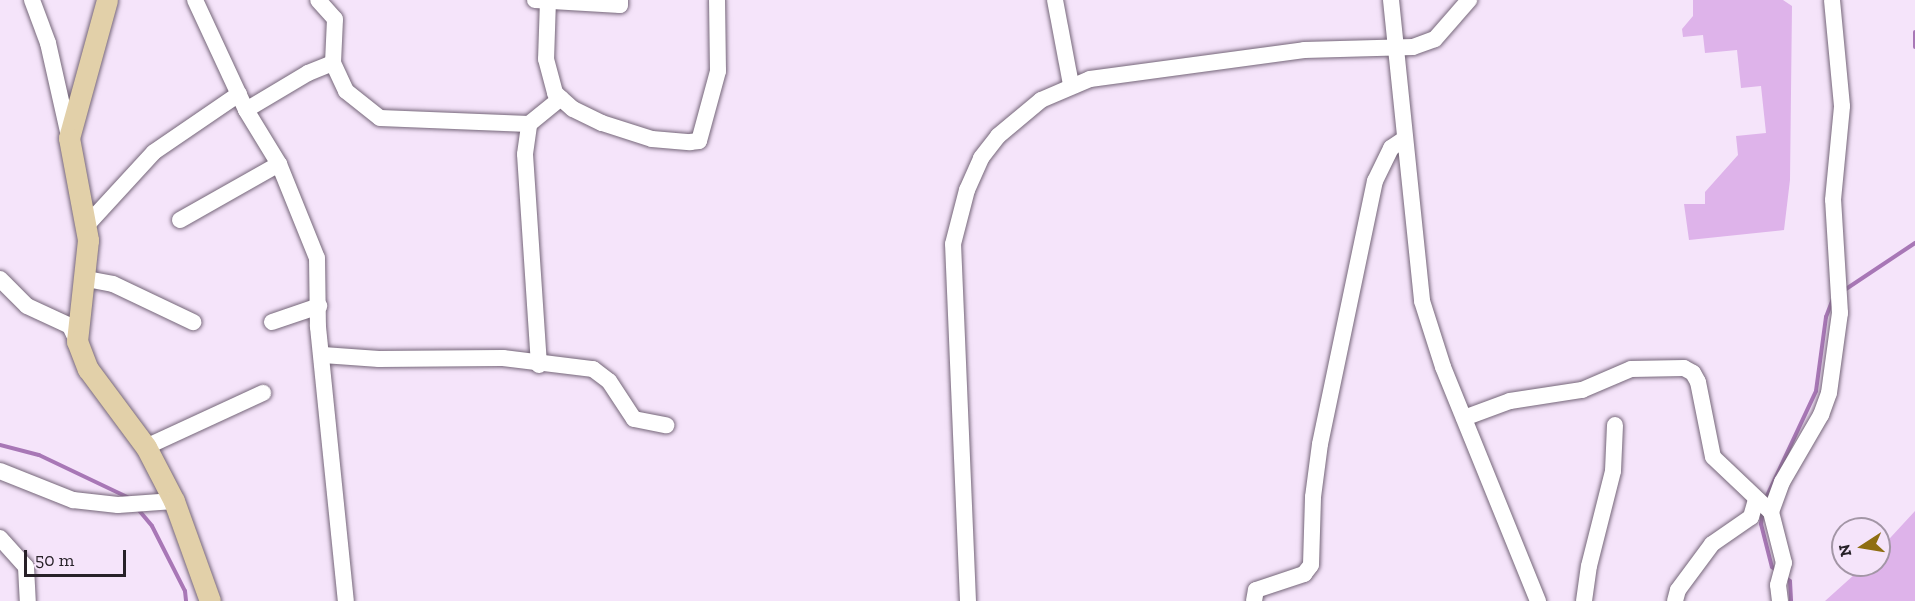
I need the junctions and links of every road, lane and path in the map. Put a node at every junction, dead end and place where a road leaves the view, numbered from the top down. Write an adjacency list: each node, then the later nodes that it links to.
1 (32, 0): 19 (street)
2 (107, 0): 19 (main road)
3 (195, 0): 15 (street)
4 (318, 0): 13 (street)
5 (620, 0): 11 (street)
6 (717, 0): 16 (street)
7 (1056, 0): 14 (street)
8 (1390, 0): 12 (street)
9 (1468, 0): 12 (street)
10 (1832, 0): 40 (street)
11 (543, 1): 16 (street)
12 (1396, 50): 14 (street); 20 (street)
13 (333, 63): 17 (street); 18 (street)
14 (1071, 85): 45 (street)
15 (239, 94): 17 (street); 23 (street)
16 (561, 98): 18 (street)
17 (246, 110): 21 (street)
18 (529, 124): 31 (street)
19 (69, 138): 23 (main road)
20 (1403, 140): 33 (street); 46 (street)
21 (279, 164): 22 (street); 26 (street)
22 (180, 220)
23 (86, 226): 25 (main road)
24 (0, 279): 29 (street)
25 (87, 279): 27 (street); 29 (main road)
26 (319, 306): 28 (street); 30 (street)
27 (193, 322)
28 (272, 322)
29 (77, 341): 36 (main road)
30 (323, 355): 31 (street); 44 (street)
31 (539, 365): 34 (street)
32 (263, 393): 36 (street)
33 (1464, 418): 38 (street); 47 (street)
34 (666, 425)
35 (1615, 425): 48 (street)
36 (146, 447): 39 (main road)
37 (0, 471): 39 (street)
38 (1757, 500): 40 (street); 49 (street)
39 (165, 502): 43 (main road)
40 (1771, 512): 50 (street)
41 (0, 538): 42 (street)
42 (28, 601)
43 (210, 601)
44 (346, 601)
45 (968, 601)
46 (1254, 601)
47 (1538, 601)
48 (1584, 601)
49 (1675, 601)
50 (1780, 601)

